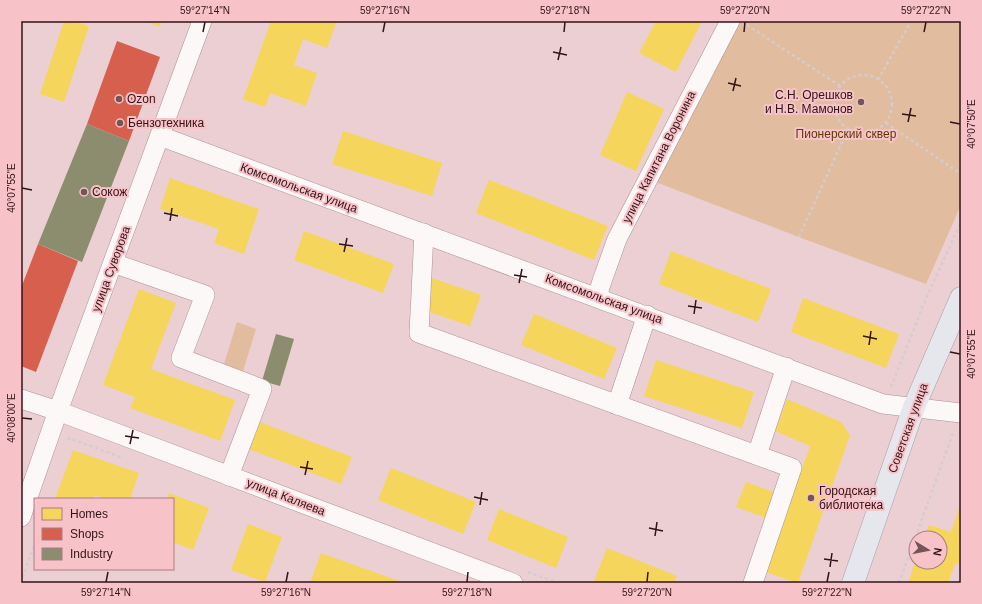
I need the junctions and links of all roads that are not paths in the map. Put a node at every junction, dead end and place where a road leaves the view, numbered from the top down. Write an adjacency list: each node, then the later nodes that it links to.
1 (202, 21): 3 (street, улица Суворова)
2 (730, 21): 6 (street, улица Капитана Воронина)
3 (160, 136): 4 (street, Комсомольская улица); 5 (street, улица Суворова)
4 (424, 233): 6 (street, Комсомольская улица); 11 (street)
5 (113, 263): 13 (street, улица Суворова); 16 (street)
6 (597, 297): 8 (street, Комсомольская улица)
7 (961, 298): 12 (main road, Советская улица)
8 (647, 315): 9 (street, Комсомольская улица); 11 (street)
9 (786, 368): 12 (street, Комсомольская улица); 15 (street)
10 (21, 399): 13 (street, улица Каляева)
11 (617, 405): 15 (street)
12 (914, 407): 14 (street, Комсомольская улица); 20 (main road, Советская улица)
13 (58, 411): 16 (street, улица Каляева); 17 (street, улица Суворова)
14 (958, 419)
15 (756, 455): 19 (street)
16 (229, 476): 18 (street, улица Каляева)
17 (21, 517)
18 (514, 583)
19 (753, 583)
20 (853, 583)

